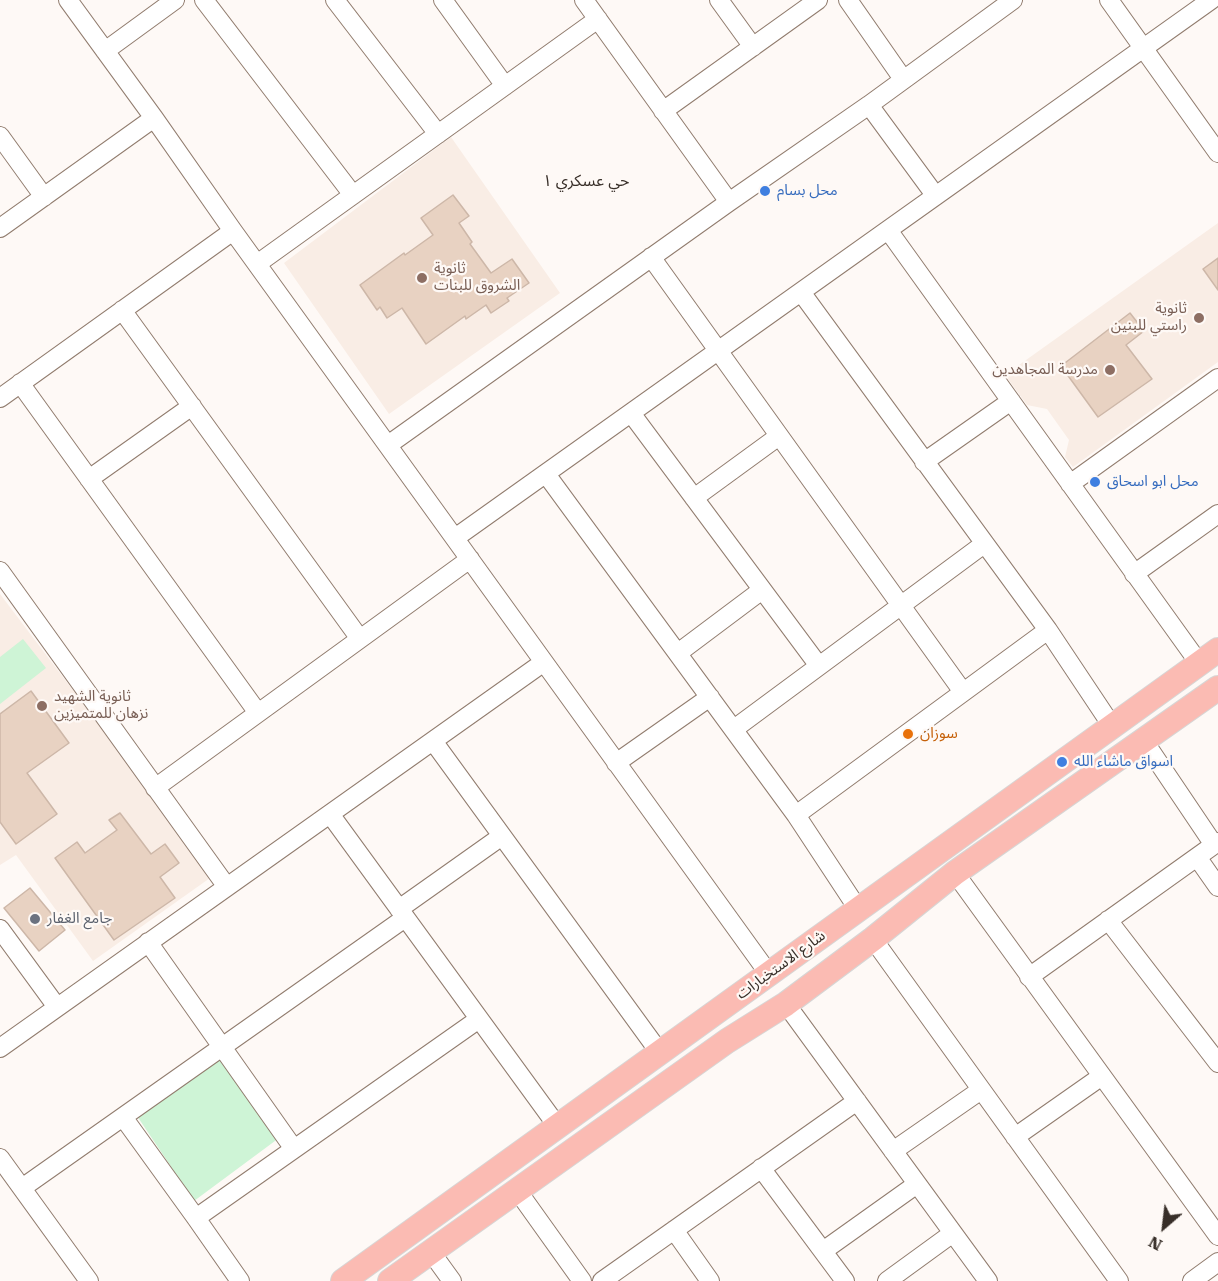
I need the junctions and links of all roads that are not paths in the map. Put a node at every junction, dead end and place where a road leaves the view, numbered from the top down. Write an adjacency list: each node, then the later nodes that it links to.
1 (68, 0): 17 (street)
2 (175, 0): 17 (street)
3 (204, 0): 26 (street)
4 (335, 0): 23 (street)
5 (443, 0): 19 (street)
6 (584, 0): 14 (street)
7 (719, 0): 15 (street)
8 (818, 0): 15 (street)
9 (848, 0): 18 (street)
10 (1013, 0): 13 (street)
11 (1109, 0): 16 (street)
12 (1211, 0): 16 (street)
13 (991, 6): 18 (street)
14 (598, 19): 19 (street); 21 (street)
15 (753, 47): 21 (street)
16 (1143, 48): 25 (street); 27 (street)
17 (105, 51): 22 (street)
18 (903, 79): 20 (street)
19 (505, 86): 23 (street)
20 (869, 105): 27 (street); 29 (street)
21 (663, 111): 29 (street)
22 (154, 118): 28 (street); 32 (street)
23 (438, 134): 26 (street)
24 (0, 136): 28 (street)
25 (1218, 153)
26 (353, 195): 34 (street)
27 (935, 195): 31 (street)
28 (44, 196): 30 (street)
29 (729, 202): 33 (street)
30 (0, 228)
31 (888, 230): 35 (street); 41 (street)
32 (233, 231): 34 (street); 36 (street)
33 (651, 257): 37 (street); 45 (street)
34 (258, 264): 45 (street)
35 (801, 292): 37 (street); 46 (street)
36 (122, 310): 39 (street); 42 (street)
37 (718, 351): 43 (street); 44 (street)
38 (1218, 378): 49 (street)
39 (20, 383): 40 (street); 48 (street)
40 (0, 398)
41 (1011, 401): 46 (street); 49 (street)
42 (192, 406): 48 (street); 60 (street)
43 (631, 413): 47 (street); 50 (street)
44 (779, 436): 50 (street); 58 (street)
45 (388, 445): 52 (street)
46 (924, 462): 53 (street)
47 (546, 474): 52 (street); 61 (street)
48 (89, 479): 68 (street)
49 (1070, 484): 56 (street)
50 (694, 498): 57 (street)
51 (1218, 514): 56 (street)
52 (455, 538): 54 (street)
53 (984, 544): 58 (street); 59 (street)
54 (470, 559): 60 (street); 63 (street)
55 (0, 571): 74 (street)
56 (1134, 574): 62 (street)
57 (762, 590): 61 (street); 64 (street)
58 (901, 605): 64 (street); 66 (street)
59 (1047, 630): 66 (street); 69 (street)
60 (360, 639): 68 (street)
61 (678, 653): 67 (street)
62 (1208, 656): 69 (main road, شارع الاستخبارات)
63 (544, 662): 71 (street); 73 (street)
64 (819, 666): 70 (street)
65 (1218, 688): 72 (main road)
66 (963, 692): 76 (street)
67 (710, 697): 70 (street); 73 (street)
68 (258, 713): 74 (street)
69 (1112, 726): 83 (main road, شارع الاستخبارات)
70 (734, 729): 76 (street)
71 (433, 741): 75 (street); 77 (street)
72 (1144, 741): 78 (street); 80 (main road)
73 (616, 763): 89 (street)
74 (155, 788): 82 (street)
75 (330, 814): 82 (street); 84 (street)
76 (796, 815): 83 (street)
77 (502, 836): 84 (street); 98 (street)
78 (1216, 844): 79 (street)
79 (1197, 857): 81 (street); 85 (street)
80 (955, 873): 87 (main road); 90 (street)
81 (1218, 886)
82 (227, 887): 88 (street)
83 (858, 909): 89 (main road, شارع الاستخبارات)
84 (402, 913): 94 (street); 97 (street)
85 (1108, 920): 90 (street); 99 (street)
86 (0, 930): 92 (street)
87 (873, 939): 91 (main road); 101 (street)
88 (148, 942): 92 (street); 97 (street)
89 (769, 974): 93 (main road, شارع الاستخبارات)
90 (1029, 976): 100 (street)
91 (786, 1004): 95 (main road); 102 (street)
92 (57, 1007): 96 (street)
93 (709, 1018): 95 (main road); 98 (main road, شارع الاستخبارات)
94 (479, 1019): 104 (street); 106 (street)
95 (727, 1041): 112 (main road)
96 (0, 1047)
97 (222, 1047): 103 (street); 106 (street)
98 (660, 1053): 104 (main road, شارع الاستخبارات)
99 (1218, 1063)
100 (1102, 1076): 105 (street); 116 (street)
101 (981, 1090): 105 (street); 107 (street)
102 (857, 1101): 107 (street); 109 (street)
103 (123, 1117): 111 (street); 113 (street)
104 (558, 1127): 122 (main road, شارع الاستخبارات)
105 (1016, 1137): 131 (street)
106 (294, 1149): 113 (street)
107 (893, 1151): 110 (street)
108 (0, 1158): 111 (street)
109 (761, 1168): 114 (street); 117 (street)
110 (917, 1184): 115 (street); 117 (street)
111 (22, 1188): 120 (street)
112 (517, 1190): 118 (main road); 125 (street)
113 (196, 1218): 121 (street)
114 (674, 1230): 126 (street); 127 (street)
115 (953, 1233): 129 (street); 130 (street)
116 (1218, 1236)
117 (823, 1251): 128 (street)
118 (431, 1252): 123 (main road); 124 (street)
119 (1218, 1262): 132 (street)
120 (89, 1281)
121 (240, 1281)
122 (344, 1281)
123 (390, 1281)
124 (452, 1281)
125 (582, 1281)
126 (602, 1281)
127 (710, 1281)
128 (845, 1281)
129 (887, 1281)
130 (988, 1281)
131 (1119, 1281)
132 (1192, 1281)

